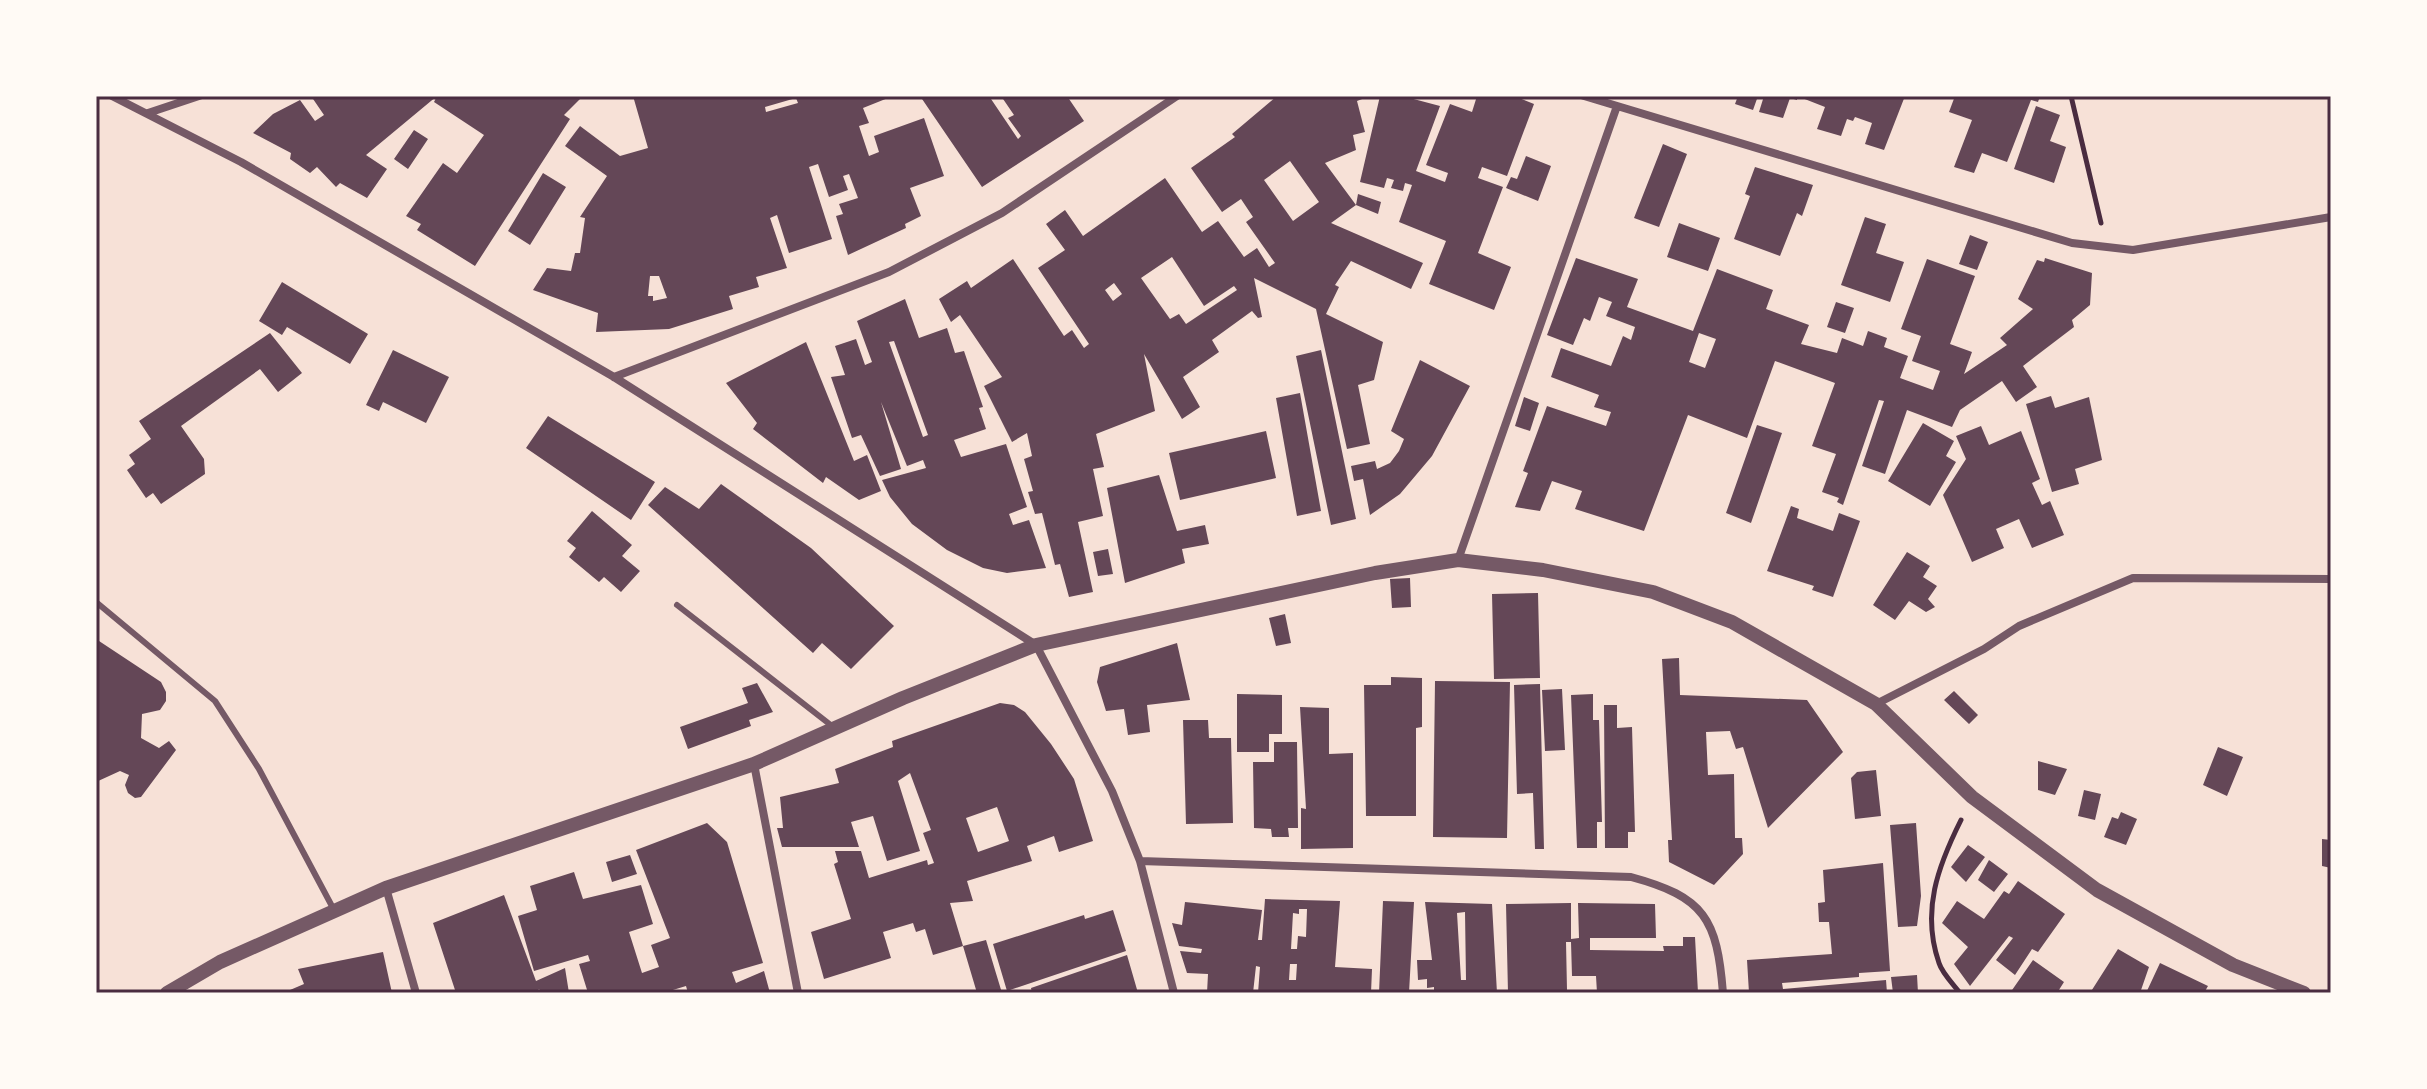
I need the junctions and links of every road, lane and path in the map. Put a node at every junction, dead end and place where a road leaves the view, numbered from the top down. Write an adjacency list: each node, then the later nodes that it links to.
1 (112, 96): 7 (street)
2 (199, 96): 7 (street)
3 (1177, 96): 10 (street)
4 (1584, 96): 6 (street)
5 (2071, 96): 9 (path)
6 (1617, 106): 9 (street); 11 (street)
7 (148, 113): 10 (street)
8 (2331, 217): 9 (street)
9 (2107, 249)
10 (614, 377): 15 (street)
11 (1458, 560): 15 (street); 16 (street)
12 (2331, 579): 16 (street)
13 (96, 602): 22 (lane)
14 (677, 605): 17 (lane)
15 (1036, 645): 17 (street); 20 (street)
16 (1876, 704): 19 (street)
17 (836, 729): 18 (street)
18 (754, 764): 21 (street); 25 (street)
19 (1972, 797): 28 (path); 29 (street)
20 (1140, 861): 26 (street); 27 (street)
21 (386, 888): 22 (street); 24 (street)
22 (334, 910): 23 (street)
23 (167, 993)
24 (416, 993)
25 (798, 993)
26 (1174, 993)
27 (1723, 993)
28 (1960, 993)
29 (2304, 993)

